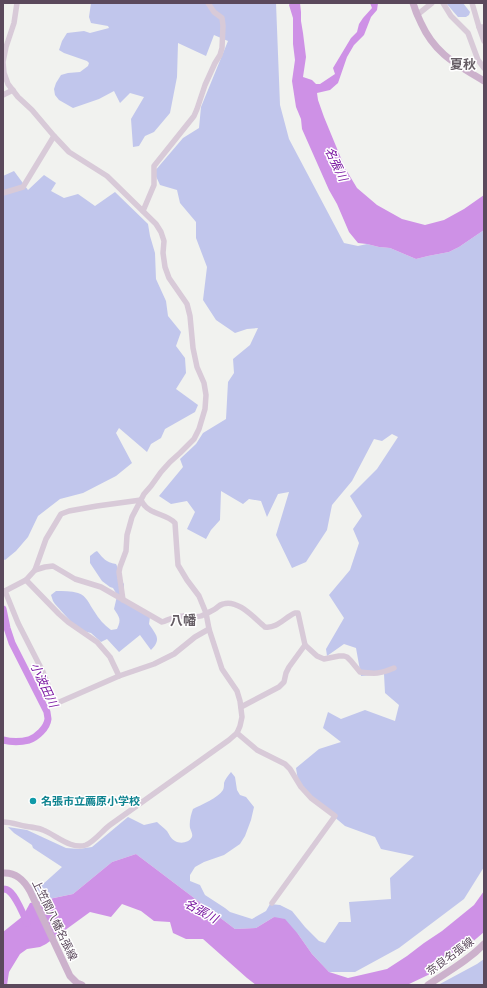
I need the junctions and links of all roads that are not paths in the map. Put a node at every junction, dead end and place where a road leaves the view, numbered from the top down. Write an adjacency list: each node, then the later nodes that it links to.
1 (17, 3): 12 (street)
2 (208, 3): 16 (street)
3 (413, 3): 7 (main road)
4 (432, 3): 7 (street)
5 (443, 3): 10 (street)
6 (472, 3): 8 (street)
7 (417, 15): 11 (main road)
8 (482, 27): 9 (street)
9 (484, 41)
10 (484, 68)
11 (484, 80)
12 (13, 90): 13 (street); 14 (street)
13 (3, 95)
14 (54, 136): 15 (street); 16 (street)
15 (3, 193)
16 (143, 211): 17 (street)
17 (141, 500): 18 (street); 21 (street); 22 (street)
18 (35, 570): 19 (street); 21 (street)
19 (26, 580): 20 (street); 26 (street)
20 (4, 592): 26 (street)
21 (123, 600): 22 (street)
22 (206, 613): 23 (street); 24 (street)
23 (209, 629): 26 (street); 27 (street)
24 (305, 645): 25 (street); 27 (street)
25 (394, 668)
26 (119, 676)
27 (241, 707): 28 (street)
28 (237, 733): 29 (street); 31 (street)
29 (3, 822)
30 (3, 873): 33 (main road, 上笠間八幡名張線)
31 (272, 903)
32 (484, 944): 34 (main road, 奈良名張線)
33 (82, 985)
34 (428, 985)

